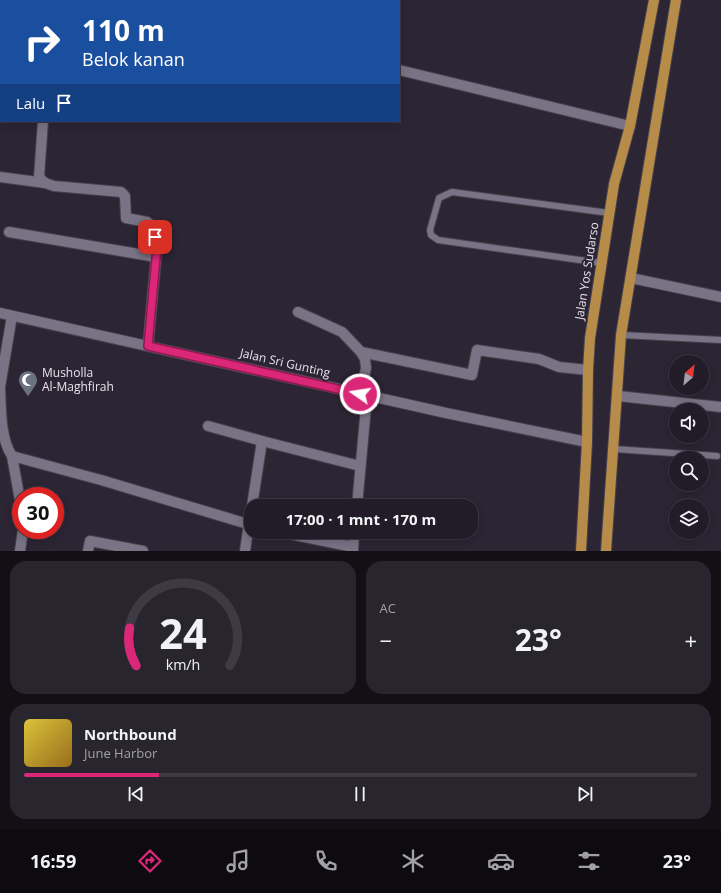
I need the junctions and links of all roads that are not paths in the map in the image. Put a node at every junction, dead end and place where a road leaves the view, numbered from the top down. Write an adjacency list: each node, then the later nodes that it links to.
1 (654, 0): 5 (main road, Jalan Yos Sudarso)
2 (676, 0): 12 (main road)
3 (400, 70): 5 (street)
4 (43, 122): 7 (street)
5 (630, 126): 8 (main road, Jalan Yos Sudarso)
6 (0, 177): 7 (street)
7 (45, 183): 10 (street)
8 (609, 213): 11 (main road, Jalan Yos Sudarso); 11 (lane)
9 (9, 232): 10 (street)
10 (156, 257): 19 (street)
11 (601, 263): 21 (main road, Jalan Yos Sudarso)
12 (631, 278): 13 (street); 17 (main road)
13 (721, 297)
14 (298, 312): 20 (street)
15 (0, 313): 16 (street, Jalan Sri Gunting)
16 (12, 316): 19 (street, Jalan Sri Gunting); 22 (street)
17 (621, 334): 18 (lane); 24 (main road)
18 (721, 340)
19 (148, 346): 23 (street, Jalan Sri Gunting)
20 (361, 352): 21 (street); 23 (street)
21 (588, 370): 28 (main road, Jalan Yos Sudarso)
22 (0, 387): 30 (street)
23 (364, 395): 28 (street, Jalan Sri Gunting); 32 (street)
24 (618, 396): 25 (street); 29 (main road)
25 (721, 407)
26 (208, 426): 27 (street)
27 (262, 441): 32 (street); 34 (street)
28 (587, 442): 46 (main road, Jalan Yos Sudarso)
29 (614, 449): 31 (lane); 47 (main road)
30 (6, 452): 33 (street); 36 (street)
31 (717, 456)
32 (360, 466): 35 (street)
33 (16, 487)
34 (253, 499)
35 (358, 499)
36 (244, 523)
37 (22, 539): 42 (street)
38 (247, 539): 45 (street)
39 (310, 539): 41 (street)
40 (354, 539): 41 (street)
41 (353, 549)
42 (20, 551)
43 (88, 551): 44 (street)
44 (143, 551)
45 (245, 551)
46 (581, 551)
47 (606, 551)

